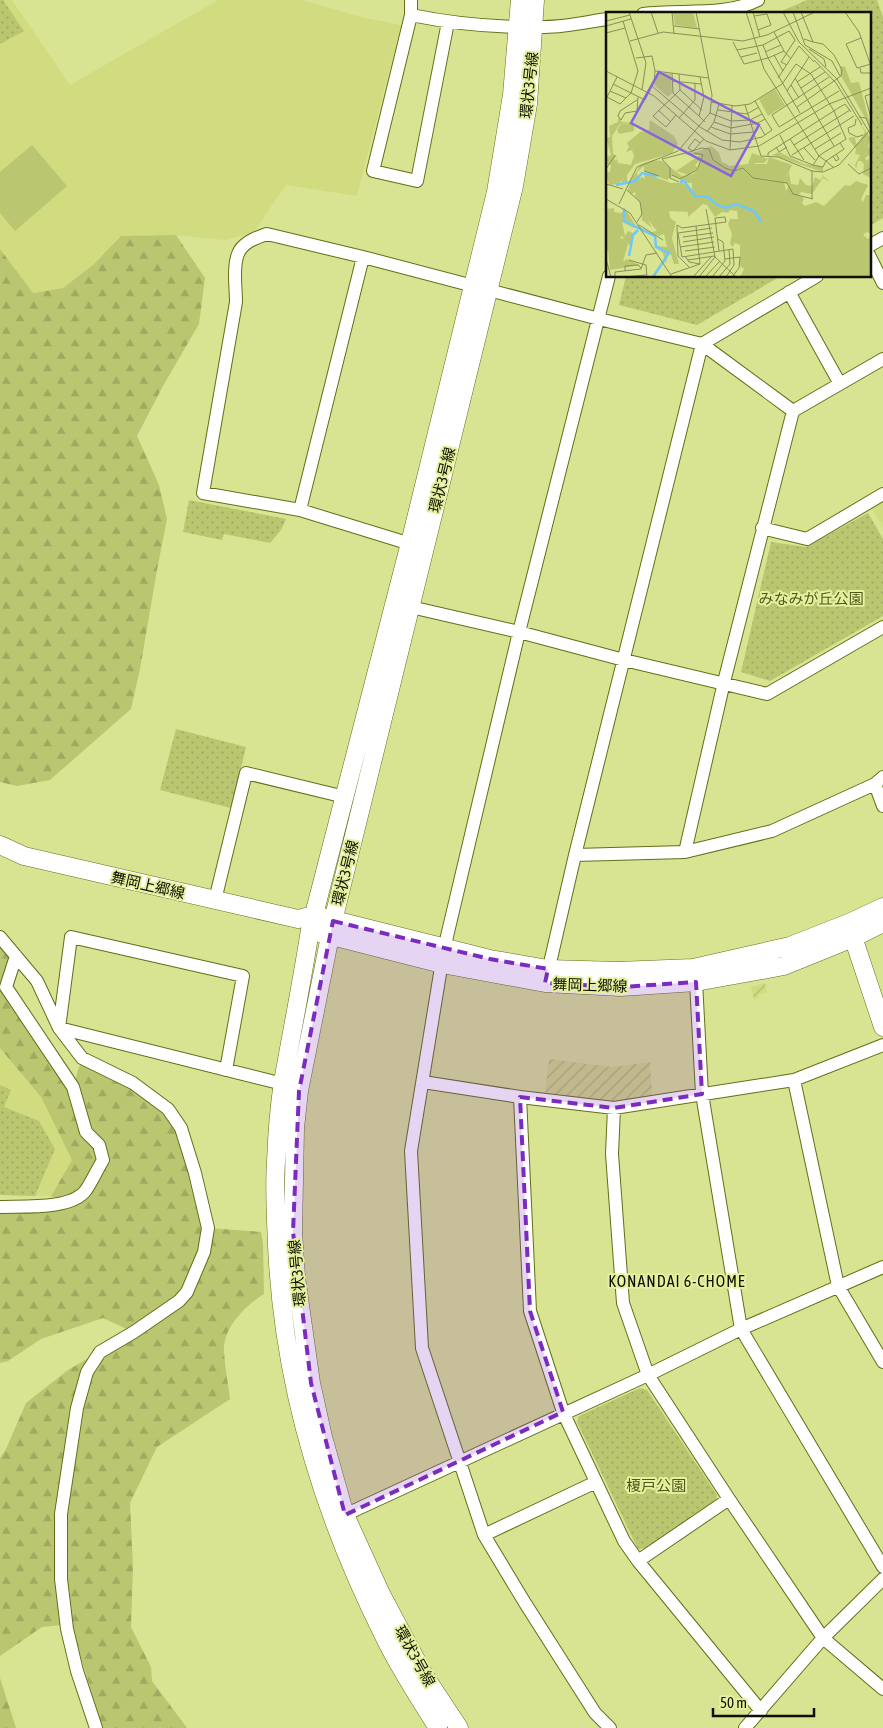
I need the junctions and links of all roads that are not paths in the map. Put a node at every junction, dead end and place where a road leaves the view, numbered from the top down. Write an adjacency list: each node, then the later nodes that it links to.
1 (411, 0): 6 (street)
2 (520, 0): 9 (street, 環状3号線)
3 (535, 0): 9 (street, 環状3号線)
4 (758, 0): 5 (street)
5 (676, 12)
6 (411, 15): 8 (street); 8 (street)
7 (606, 19): 9 (street)
8 (448, 22): 9 (street)
9 (526, 27): 17 (street, 環状3号線)
10 (883, 238): 11 (street)
11 (870, 245)
12 (870, 256): 16 (street)
13 (363, 257): 17 (street); 25 (street); 25 (street)
14 (609, 278): 19 (street)
15 (814, 278): 18 (street)
16 (883, 283)
17 (481, 288): 19 (street); 27 (street, 環状3号線)
18 (790, 292): 20 (street); 22 (street)
19 (599, 319): 20 (street); 30 (street)
20 (702, 344): 23 (street); 31 (street)
21 (883, 359): 22 (street)
22 (840, 384): 23 (street)
23 (793, 411): 26 (street)
24 (883, 494): 26 (street)
25 (300, 510): 27 (street)
26 (762, 528): 32 (street)
27 (418, 546): 28 (street, 環状3号線)
28 (403, 606): 30 (street); 34 (street, 環状3号線); 43 (street, 環状3号線)
29 (883, 627): 32 (street)
30 (519, 632): 31 (street); 47 (street)
31 (624, 660): 32 (street); 38 (street)
32 (724, 682): 37 (street)
33 (879, 780): 35 (street); 37 (street)
34 (345, 797): 39 (street); 41 (street, 環状3号線)
35 (883, 806)
36 (0, 845): 39 (street, 舞岡上郷線)
37 (684, 852): 38 (street)
38 (575, 855): 48 (street)
39 (215, 900): 41 (street, 舞岡上郷線)
40 (883, 907): 44 (street, 舞岡上郷線)
41 (307, 921): 43 (street, 舞岡上郷線); 56 (street, 環状3号線)
42 (883, 923): 44 (street, 舞岡上郷線)
43 (332, 929): 47 (street, 舞岡上郷線); 56 (street, 環状3号線)
44 (851, 931): 48 (street, 舞岡上郷線); 49 (street, 舞岡上郷線); 50 (street)
45 (0, 937): 46 (street)
46 (16, 956): 51 (street); 60 (street)
47 (443, 956): 48 (street, 舞岡上郷線); 55 (street)
48 (547, 976): 49 (street, 舞岡上郷線)
49 (696, 982): 57 (street)
50 (883, 1027)
51 (59, 1028): 53 (street); 53 (street); 78 (street)
52 (883, 1045): 54 (street)
53 (226, 1070): 56 (street)
54 (794, 1080): 57 (street); 62 (street)
55 (423, 1082): 58 (street); 67 (street)
56 (291, 1087): 70 (street, 環状3号線)
57 (702, 1094): 59 (street); 63 (street)
58 (520, 1098): 59 (street); 66 (street)
59 (614, 1108): 65 (street)
60 (0, 1206)
61 (883, 1267): 62 (street)
62 (838, 1286): 63 (street); 64 (street)
63 (741, 1329): 65 (street); 73 (street)
64 (883, 1362)
65 (648, 1374): 66 (street); 69 (street)
66 (564, 1412): 67 (street); 68 (street)
67 (460, 1461): 70 (street); 71 (street)
68 (596, 1482): 71 (street); 72 (street)
69 (729, 1499): 72 (street); 75 (street)
70 (339, 1518): 79 (street, 環状3号線); 80 (street, 環状3号線)
71 (484, 1535): 81 (street)
72 (638, 1561): 77 (street)
73 (883, 1567)
74 (883, 1579): 75 (street)
75 (823, 1638): 76 (street); 77 (street)
76 (883, 1689)
77 (761, 1711): 82 (street)
78 (96, 1728)
79 (438, 1728)
80 (459, 1728)
81 (610, 1728)
82 (745, 1728)

